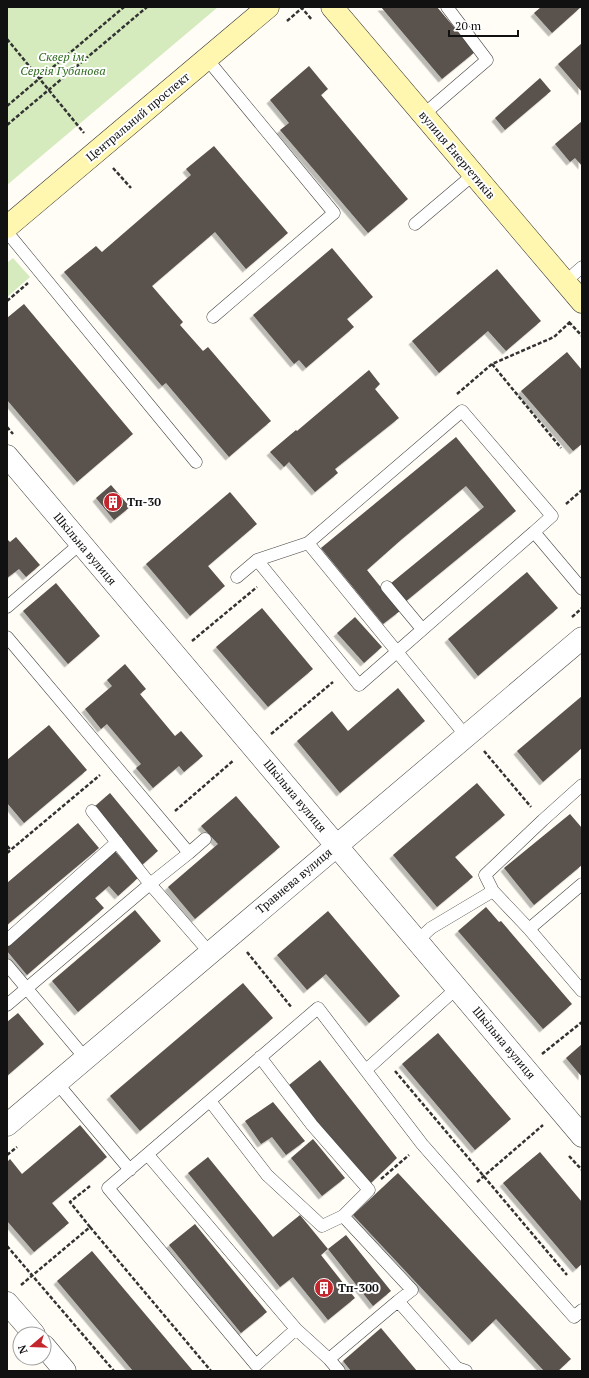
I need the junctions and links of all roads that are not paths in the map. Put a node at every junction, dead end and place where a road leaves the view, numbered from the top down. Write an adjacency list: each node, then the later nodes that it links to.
1 (268, 7): 4 (street, Центральний проспект)
2 (332, 7): 5 (street, вулиця Енергетиків)
3 (447, 7): 5 (lane)
4 (207, 59): 8 (street, Центральний проспект); 13 (lane)
5 (423, 114): 6 (street, вулиця Енергетиків)
6 (474, 174): 7 (lane); 11 (street, вулиця Енергетиків)
7 (415, 224)
8 (7, 227)
9 (7, 232): 15 (lane)
10 (582, 267): 11 (lane)
11 (565, 282): 12 (street, вулиця Енергетиків)
12 (582, 302)
13 (213, 317)
14 (12, 447): 17 (street, Шкільна вулиця)
15 (196, 462)
16 (534, 532): 18 (lane); 22 (lane); 24 (lane)
17 (81, 543): 23 (lane); 33 (street, Шкільна вулиця)
18 (308, 543): 19 (lane); 27 (lane)
19 (257, 560): 20 (lane); 27 (lane)
20 (237, 577)
21 (387, 587): 24 (lane)
22 (582, 589)
23 (7, 607)
24 (422, 630): 27 (lane)
25 (7, 637): 34 (lane)
26 (582, 638): 28 (street, Травнева вулиця)
27 (396, 653): 28 (lane)
28 (466, 736): 33 (street, Травнева вулиця)
29 (582, 785): 37 (lane)
30 (92, 811): 32 (lane)
31 (205, 839): 34 (lane)
32 (117, 842): 35 (lane); 39 (lane)
33 (337, 846): 40 (street, Шкільна вулиця); 41 (street, Травнева вулиця)
34 (189, 853): 35 (lane)
35 (150, 884): 41 (lane); 43 (lane)
36 (582, 884): 38 (lane)
37 (493, 891): 38 (lane); 40 (lane)
38 (529, 929): 45 (lane)
39 (7, 940)
40 (417, 941): 44 (street, Шкільна вулиця)
41 (210, 953): 48 (street, Травнева вулиця)
42 (7, 965): 43 (lane)
43 (25, 988): 46 (lane); 48 (lane)
44 (457, 988): 49 (lane); 53 (street, Шкільна вулиця)
45 (582, 991)
46 (7, 1005)
47 (260, 1057): 49 (lane); 51 (lane); 56 (lane)
48 (86, 1059): 50 (street, Травнева вулиця)
49 (366, 1070): 59 (lane)
50 (57, 1083): 52 (street, Травнева вулиця); 55 (lane)
51 (210, 1101): 54 (lane); 56 (lane)
52 (7, 1125)
53 (582, 1136)
54 (148, 1155): 55 (lane); 61 (lane)
55 (130, 1170): 61 (lane)
56 (343, 1216): 58 (lane)
57 (12, 1296): 60 (street)
58 (398, 1301): 63 (lane); 66 (lane)
59 (579, 1318)
60 (29, 1326)
61 (296, 1329): 63 (lane)
62 (52, 1356): 64 (street)
63 (329, 1359): 65 (lane)
64 (65, 1371)
65 (340, 1371)
66 (466, 1371)

